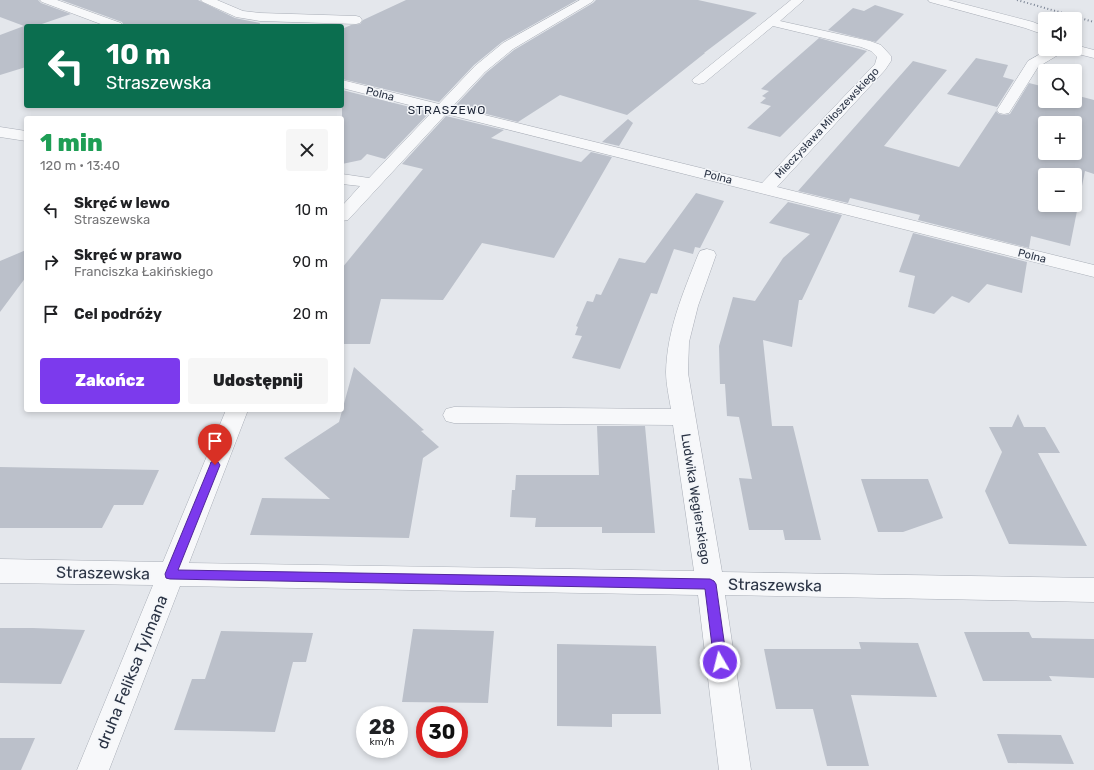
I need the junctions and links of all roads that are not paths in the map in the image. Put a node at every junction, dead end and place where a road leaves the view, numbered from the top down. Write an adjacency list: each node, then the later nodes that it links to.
1 (46, 0): 8 (street)
2 (207, 0): 6 (street)
3 (588, 0): 15 (street)
4 (798, 0): 7 (street)
5 (934, 0): 9 (street)
6 (356, 20)
7 (770, 22): 13 (street); 21 (street, Mieczysława Miłoszewskiego)
8 (112, 24)
9 (1038, 28)
10 (1082, 51): 11 (street)
11 (1094, 54)
12 (1046, 56): 16 (street)
13 (699, 80)
14 (344, 85): 15 (street, Polna)
15 (441, 109): 20 (street); 21 (street, Polna)
16 (1004, 110)
17 (0, 132): 18 (street)
18 (24, 136)
19 (344, 179): 20 (street)
20 (371, 183): 22 (street)
21 (766, 189): 24 (street, Polna)
22 (344, 214)
23 (707, 255): 27 (street, Ludwika Węgierskiego)
24 (1094, 271)
25 (236, 412): 29 (street, druha Feliksa Tylmana)
26 (454, 415): 27 (street)
27 (683, 417): 30 (street, Ludwika Węgierskiego)
28 (0, 571): 29 (street, Straszewska)
29 (170, 574): 30 (street, Straszewska); 32 (street, druha Feliksa Tylmana)
30 (710, 584): 31 (street, Straszewska); 33 (street, Ludwika Węgierskiego)
31 (1094, 590)
32 (93, 770)
33 (735, 770)

